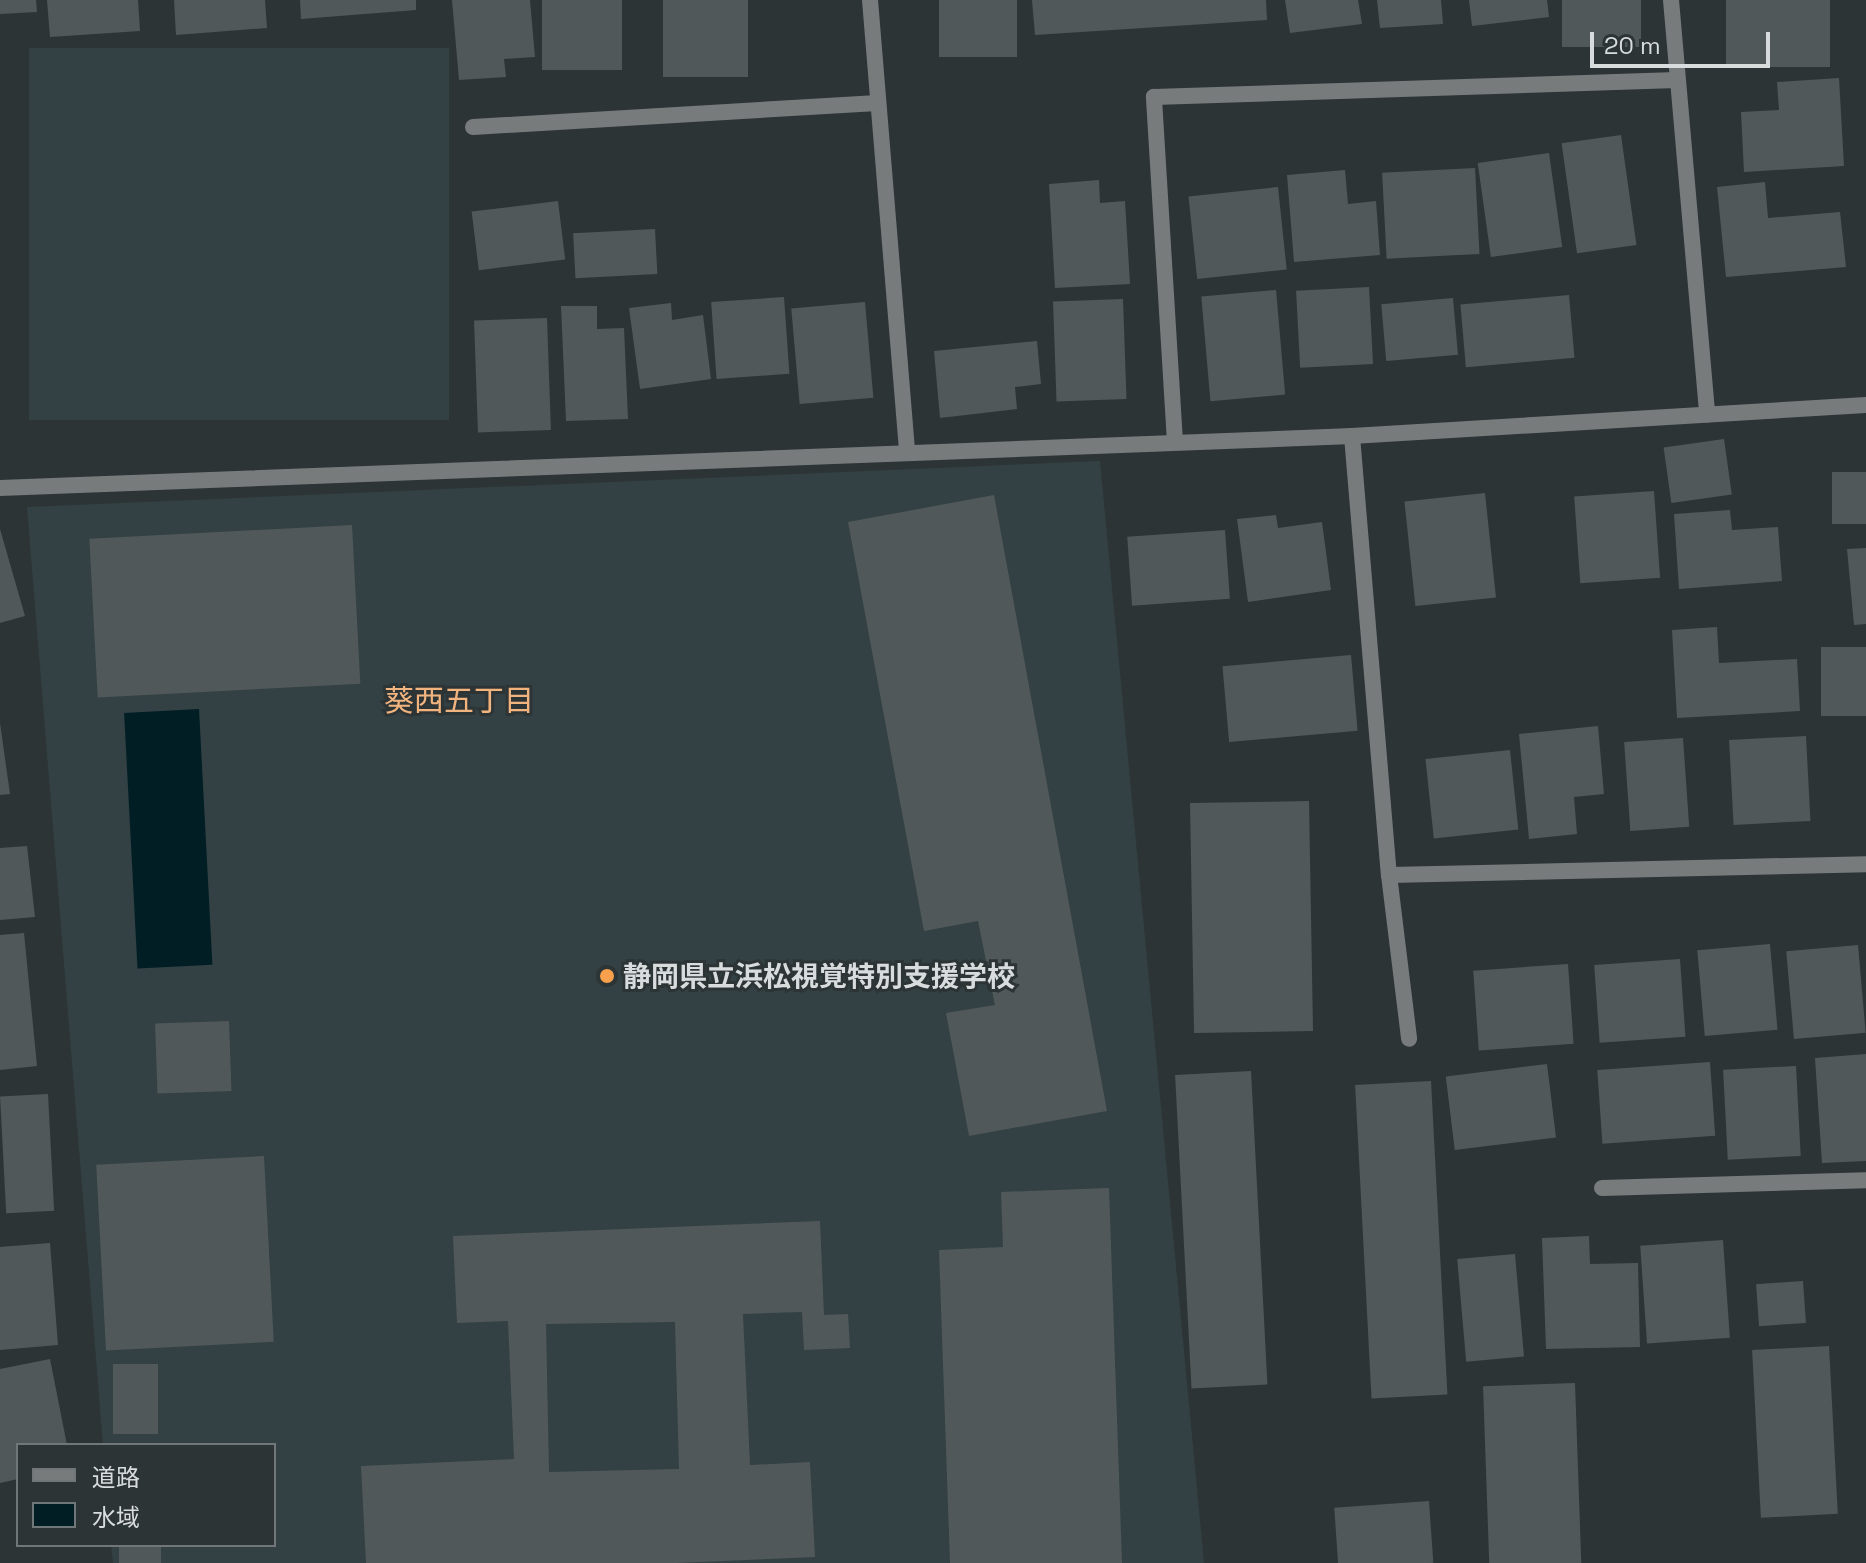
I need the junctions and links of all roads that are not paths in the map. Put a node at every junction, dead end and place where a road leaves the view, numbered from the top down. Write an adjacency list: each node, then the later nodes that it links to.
1 (870, 0): 4 (street)
2 (1671, 0): 3 (street)
3 (1677, 80): 7 (street); 9 (street)
4 (877, 103): 5 (street); 10 (street)
5 (473, 127)
6 (1866, 405): 7 (street)
7 (1707, 414): 8 (street)
8 (1352, 436): 9 (street); 13 (street)
9 (1175, 442): 10 (street)
10 (907, 452): 11 (street)
11 (0, 488)
12 (1866, 864): 13 (street)
13 (1389, 875): 14 (street)
14 (1409, 1039)
15 (1866, 1180): 16 (street)
16 (1602, 1188)

